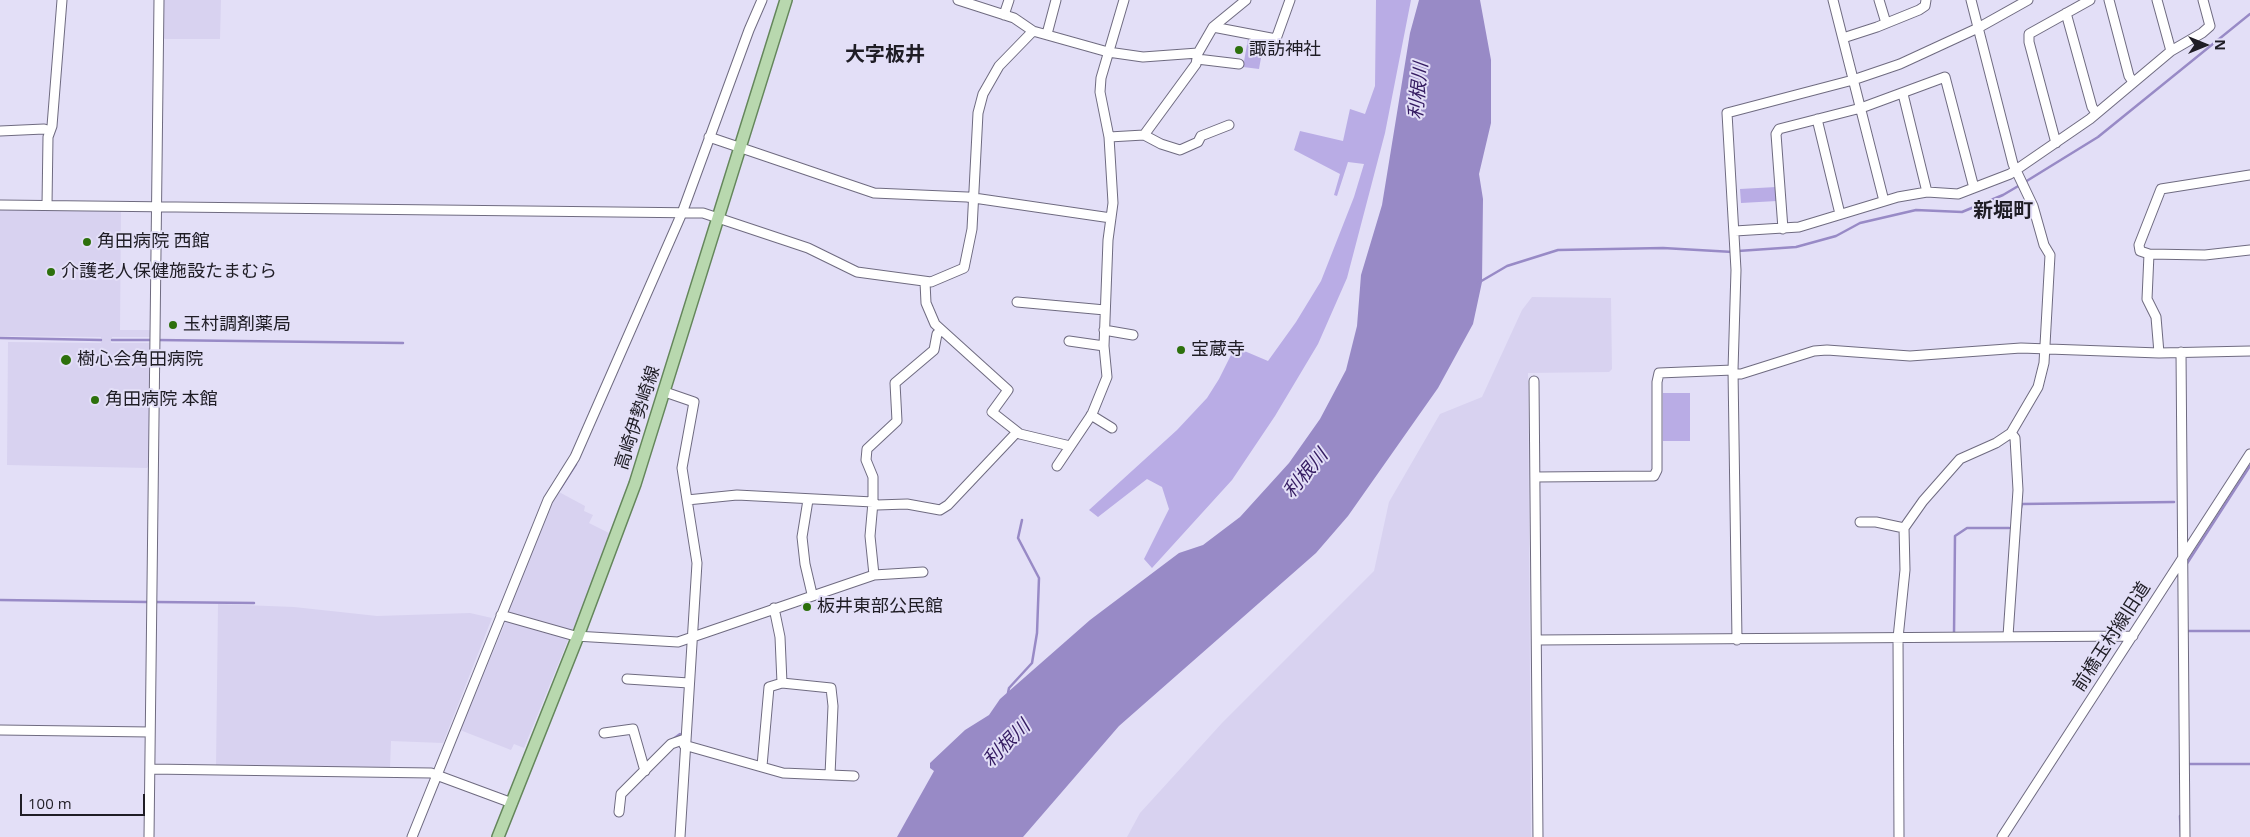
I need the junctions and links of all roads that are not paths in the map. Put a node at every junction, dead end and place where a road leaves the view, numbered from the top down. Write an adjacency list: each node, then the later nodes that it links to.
1 (62, 0): 39 (street)
2 (159, 0): 54 (street)
3 (762, 0): 42 (street)
4 (786, 0): 45 (main road, 高崎伊勢崎線)
5 (958, 0): 21 (street)
6 (1009, 0): 21 (street)
7 (1056, 0): 26 (street)
8 (1124, 0): 29 (street)
9 (1246, 0): 23 (street)
10 (1290, 0): 23 (street)
11 (1833, 0): 27 (street)
12 (1879, 0): 22 (street)
13 (1926, 0): 22 (street)
14 (1972, 0): 24 (street)
15 (2028, 0): 24 (street)
16 (2090, 0): 20 (street)
17 (2109, 0): 33 (street)
18 (2157, 0): 28 (street)
19 (2203, 0): 28 (street)
20 (2066, 13): 36 (street); 44 (street)
21 (1004, 15): 25 (street)
22 (1886, 23): 27 (street)
23 (1213, 27): 30 (street)
24 (1978, 28): 32 (street); 46 (street)
25 (1033, 31): 26 (street); 50 (street)
26 (1047, 34): 29 (street)
27 (1843, 38): 32 (street)
28 (2171, 51): 33 (street)
29 (1108, 52): 30 (street); 43 (street)
30 (1198, 56): 31 (street); 41 (street)
31 (1239, 64)
32 (1854, 80): 35 (street); 60 (street)
33 (2133, 82): 36 (street)
34 (1903, 94): 35 (street); 48 (street); 49 (street)
35 (1861, 108): 37 (street); 51 (street)
36 (2096, 113): 44 (street)
37 (1817, 119): 56 (street); 59 (street)
38 (1229, 125): 41 (street)
39 (50, 130): 40 (street); 53 (street)
40 (0, 131)
41 (1144, 135): 43 (street)
42 (709, 136): 45 (street); 55 (street)
43 (1109, 137): 58 (street)
44 (2056, 143): 46 (street)
45 (740, 147): 50 (street); 57 (main road, 高崎伊勢崎線)
46 (2018, 174): 48 (street); 71 (street)
47 (2250, 174): 62 (street)
48 (1974, 188): 49 (street)
49 (1927, 192): 51 (street)
50 (974, 199): 58 (street); 63 (street)
51 (1884, 201): 56 (street)
52 (0, 205): 53 (street)
53 (47, 205): 54 (street)
54 (156, 205): 55 (street); 108 (street)
55 (682, 213): 57 (street); 96 (street)
56 (1840, 214): 59 (street)
57 (719, 218): 63 (street); 77 (main road, 高崎伊勢崎線)
58 (1111, 218): 65 (street)
59 (1783, 229): 60 (street)
60 (1735, 231): 75 (street)
61 (2250, 250): 62 (street)
62 (2149, 254): 74 (street)
63 (925, 282): 67 (street)
64 (1017, 302): 65 (street)
65 (1105, 310): 66 (street)
66 (1104, 330): 68 (street); 70 (street)
67 (941, 331): 80 (street); 88 (street)
68 (1133, 335)
69 (1069, 341): 70 (street)
70 (1104, 346): 78 (street)
71 (2044, 349): 74 (street); 75 (street); 81 (street)
72 (2250, 351): 73 (street)
73 (2180, 352): 74 (street); 91 (street)
74 (2159, 353)
75 (1734, 372): 85 (street); 103 (street)
76 (1534, 381): 85 (street)
77 (665, 392): 86 (street); 97 (main road, 高崎伊勢崎線)
78 (1091, 415): 79 (street); 82 (street)
79 (1112, 428)
80 (1017, 432): 82 (street); 88 (street)
81 (2011, 433): 90 (street); 98 (street)
82 (1070, 446): 84 (street)
83 (2250, 454): 91 (street, 前橋玉村線旧道)
84 (1057, 466)
85 (1535, 477): 102 (street)
86 (687, 500): 87 (street); 100 (street)
87 (808, 500): 88 (street); 94 (street)
88 (873, 502): 93 (street)
89 (1860, 522): 90 (street)
90 (1904, 528): 101 (street)
91 (2183, 559): 99 (street, 前橋玉村線旧道); 126 (street)
92 (924, 572): 93 (street)
93 (874, 575): 94 (street)
94 (812, 594): 95 (street)
95 (774, 608): 100 (street); 106 (street)
96 (501, 615): 97 (street); 114 (street)
97 (578, 636): 100 (street); 117 (main road, 高崎伊勢崎線)
98 (2008, 636): 99 (street); 101 (street)
99 (2133, 636): 125 (street, 前橋玉村線旧道)
100 (693, 638): 105 (street)
101 (1898, 638): 103 (street); 124 (street)
102 (1537, 640): 103 (street); 123 (street)
103 (1737, 640)
104 (627, 680): 105 (street)
105 (689, 683): 110 (street)
106 (782, 683): 111 (street); 115 (street)
107 (0, 730): 108 (street)
108 (150, 732): 112 (street)
109 (604, 733): 113 (street)
110 (684, 742): 111 (street); 113 (street); 122 (street)
111 (762, 766): 115 (street)
112 (150, 769): 114 (street); 119 (street)
113 (645, 771): 118 (street)
114 (437, 774): 117 (street); 120 (street)
115 (830, 774): 116 (street)
116 (854, 776)
117 (512, 803): 121 (main road, 高崎伊勢崎線)
118 (620, 812)
119 (149, 837)
120 (412, 837)
121 (498, 837)
122 (680, 837)
123 (1538, 837)
124 (1899, 837)
125 (2002, 837)
126 (2185, 837)

